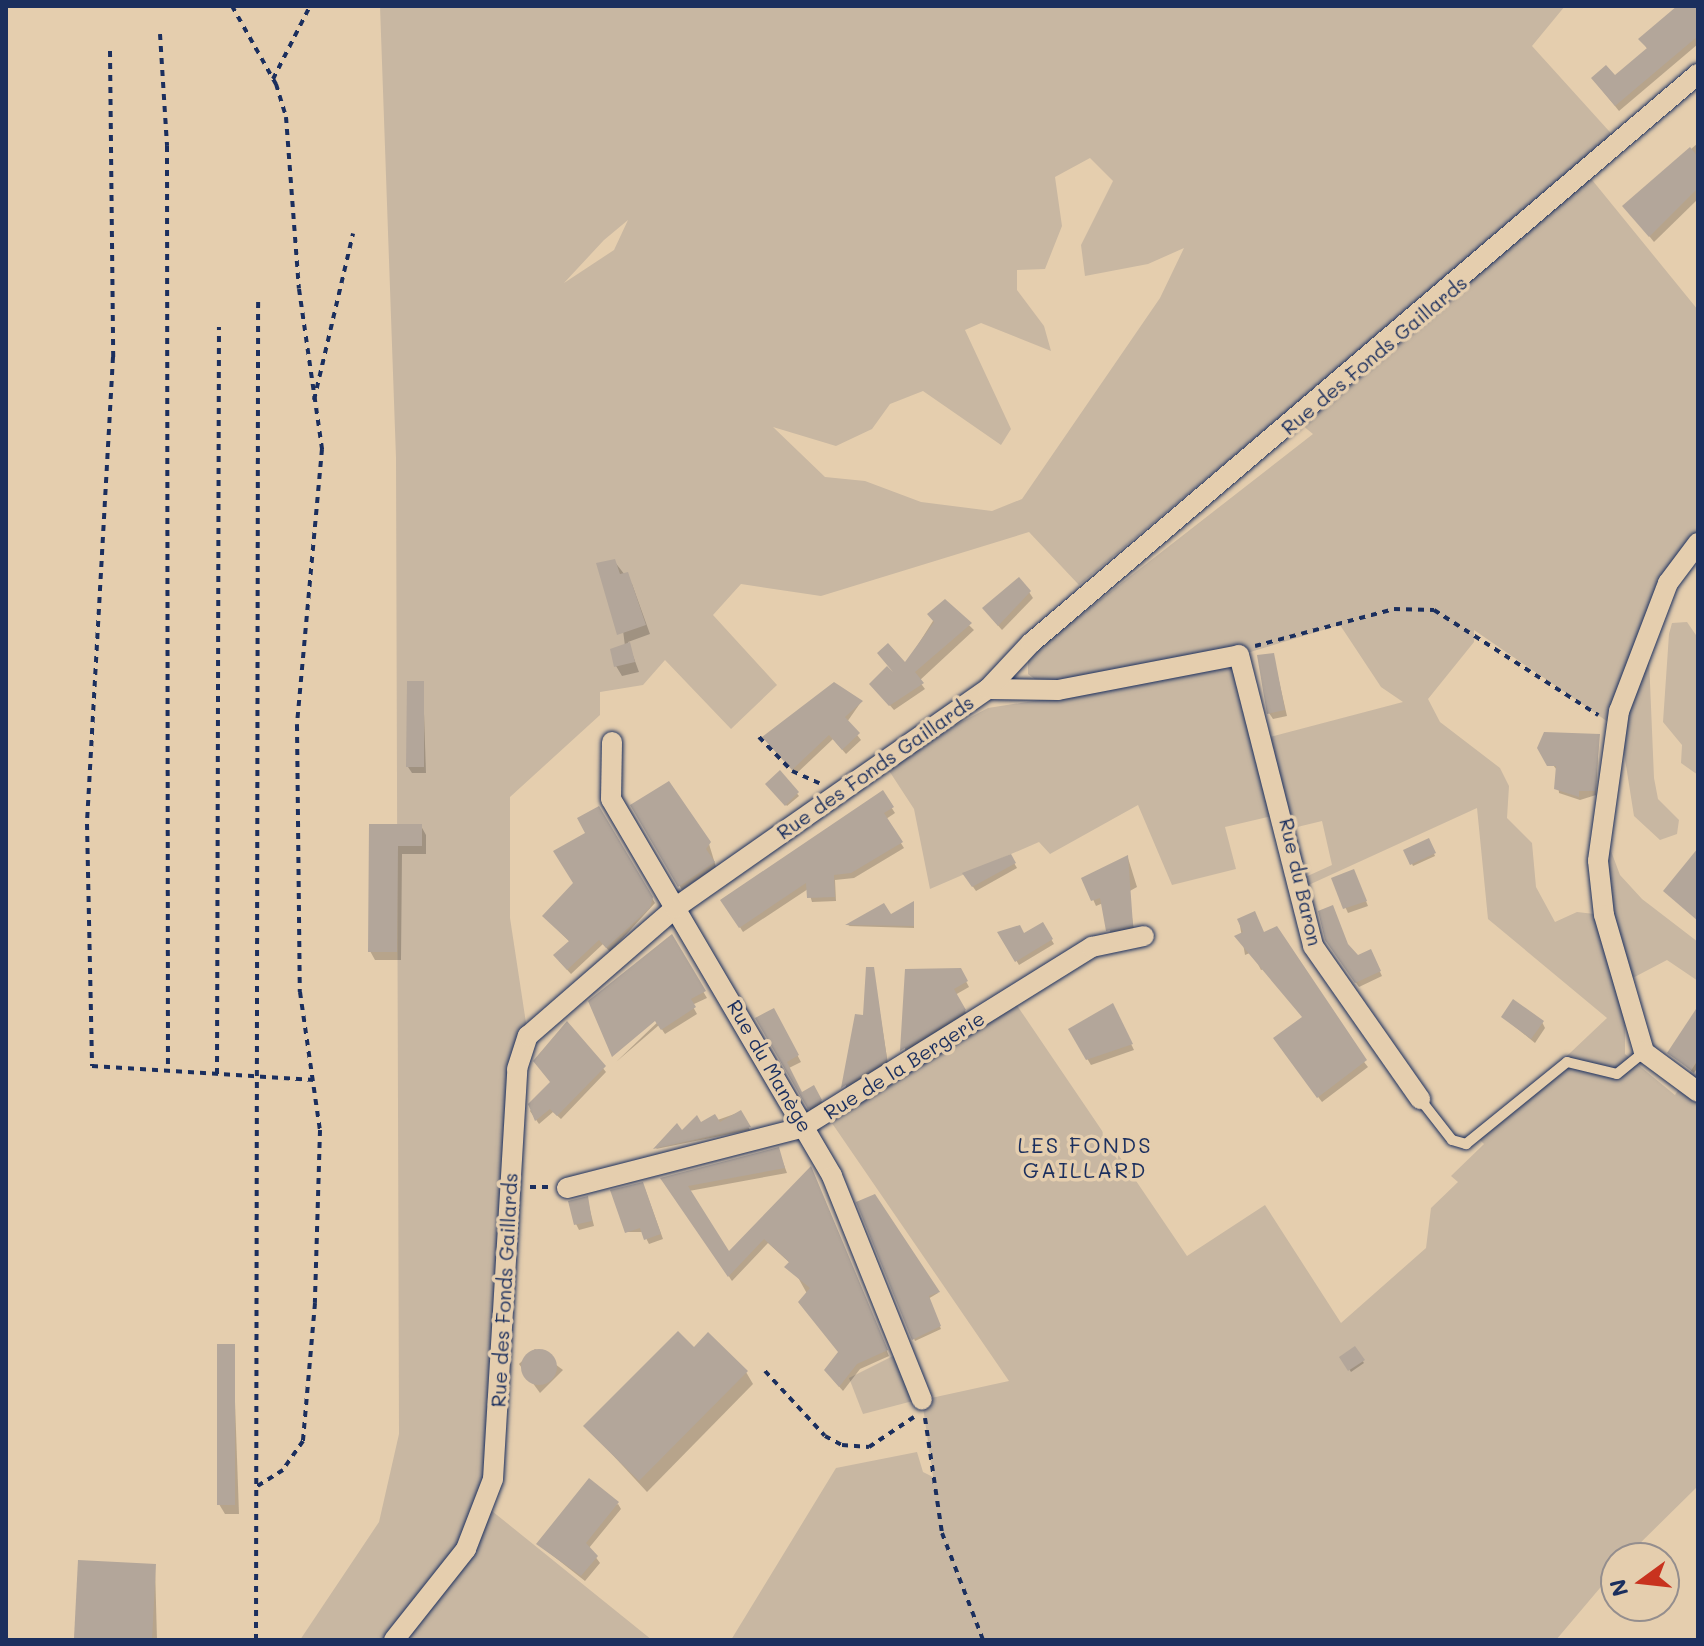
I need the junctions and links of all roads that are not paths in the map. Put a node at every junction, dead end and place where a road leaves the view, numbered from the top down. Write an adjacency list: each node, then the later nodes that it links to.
1 (1698, 74): 3 (street, Rue des Fonds Gaillards)
2 (1698, 543): 7 (street)
3 (988, 689): 5 (street, Rue des Fonds Gaillards); 9 (street, Rue du Baron)
4 (612, 742): 5 (street, Rue du Manège)
5 (675, 908): 10 (street, Rue du Manège); 13 (street, Rue des Fonds Gaillards)
6 (1144, 936): 10 (street, Rue de la Bergerie)
7 (1644, 1052): 8 (street); 9 (lane, Rue du Baron)
8 (1698, 1092)
9 (1420, 1099)
10 (801, 1128): 11 (street, Rue de la Bergerie); 12 (street, Rue du Manège)
11 (567, 1188)
12 (922, 1400)
13 (394, 1640)

